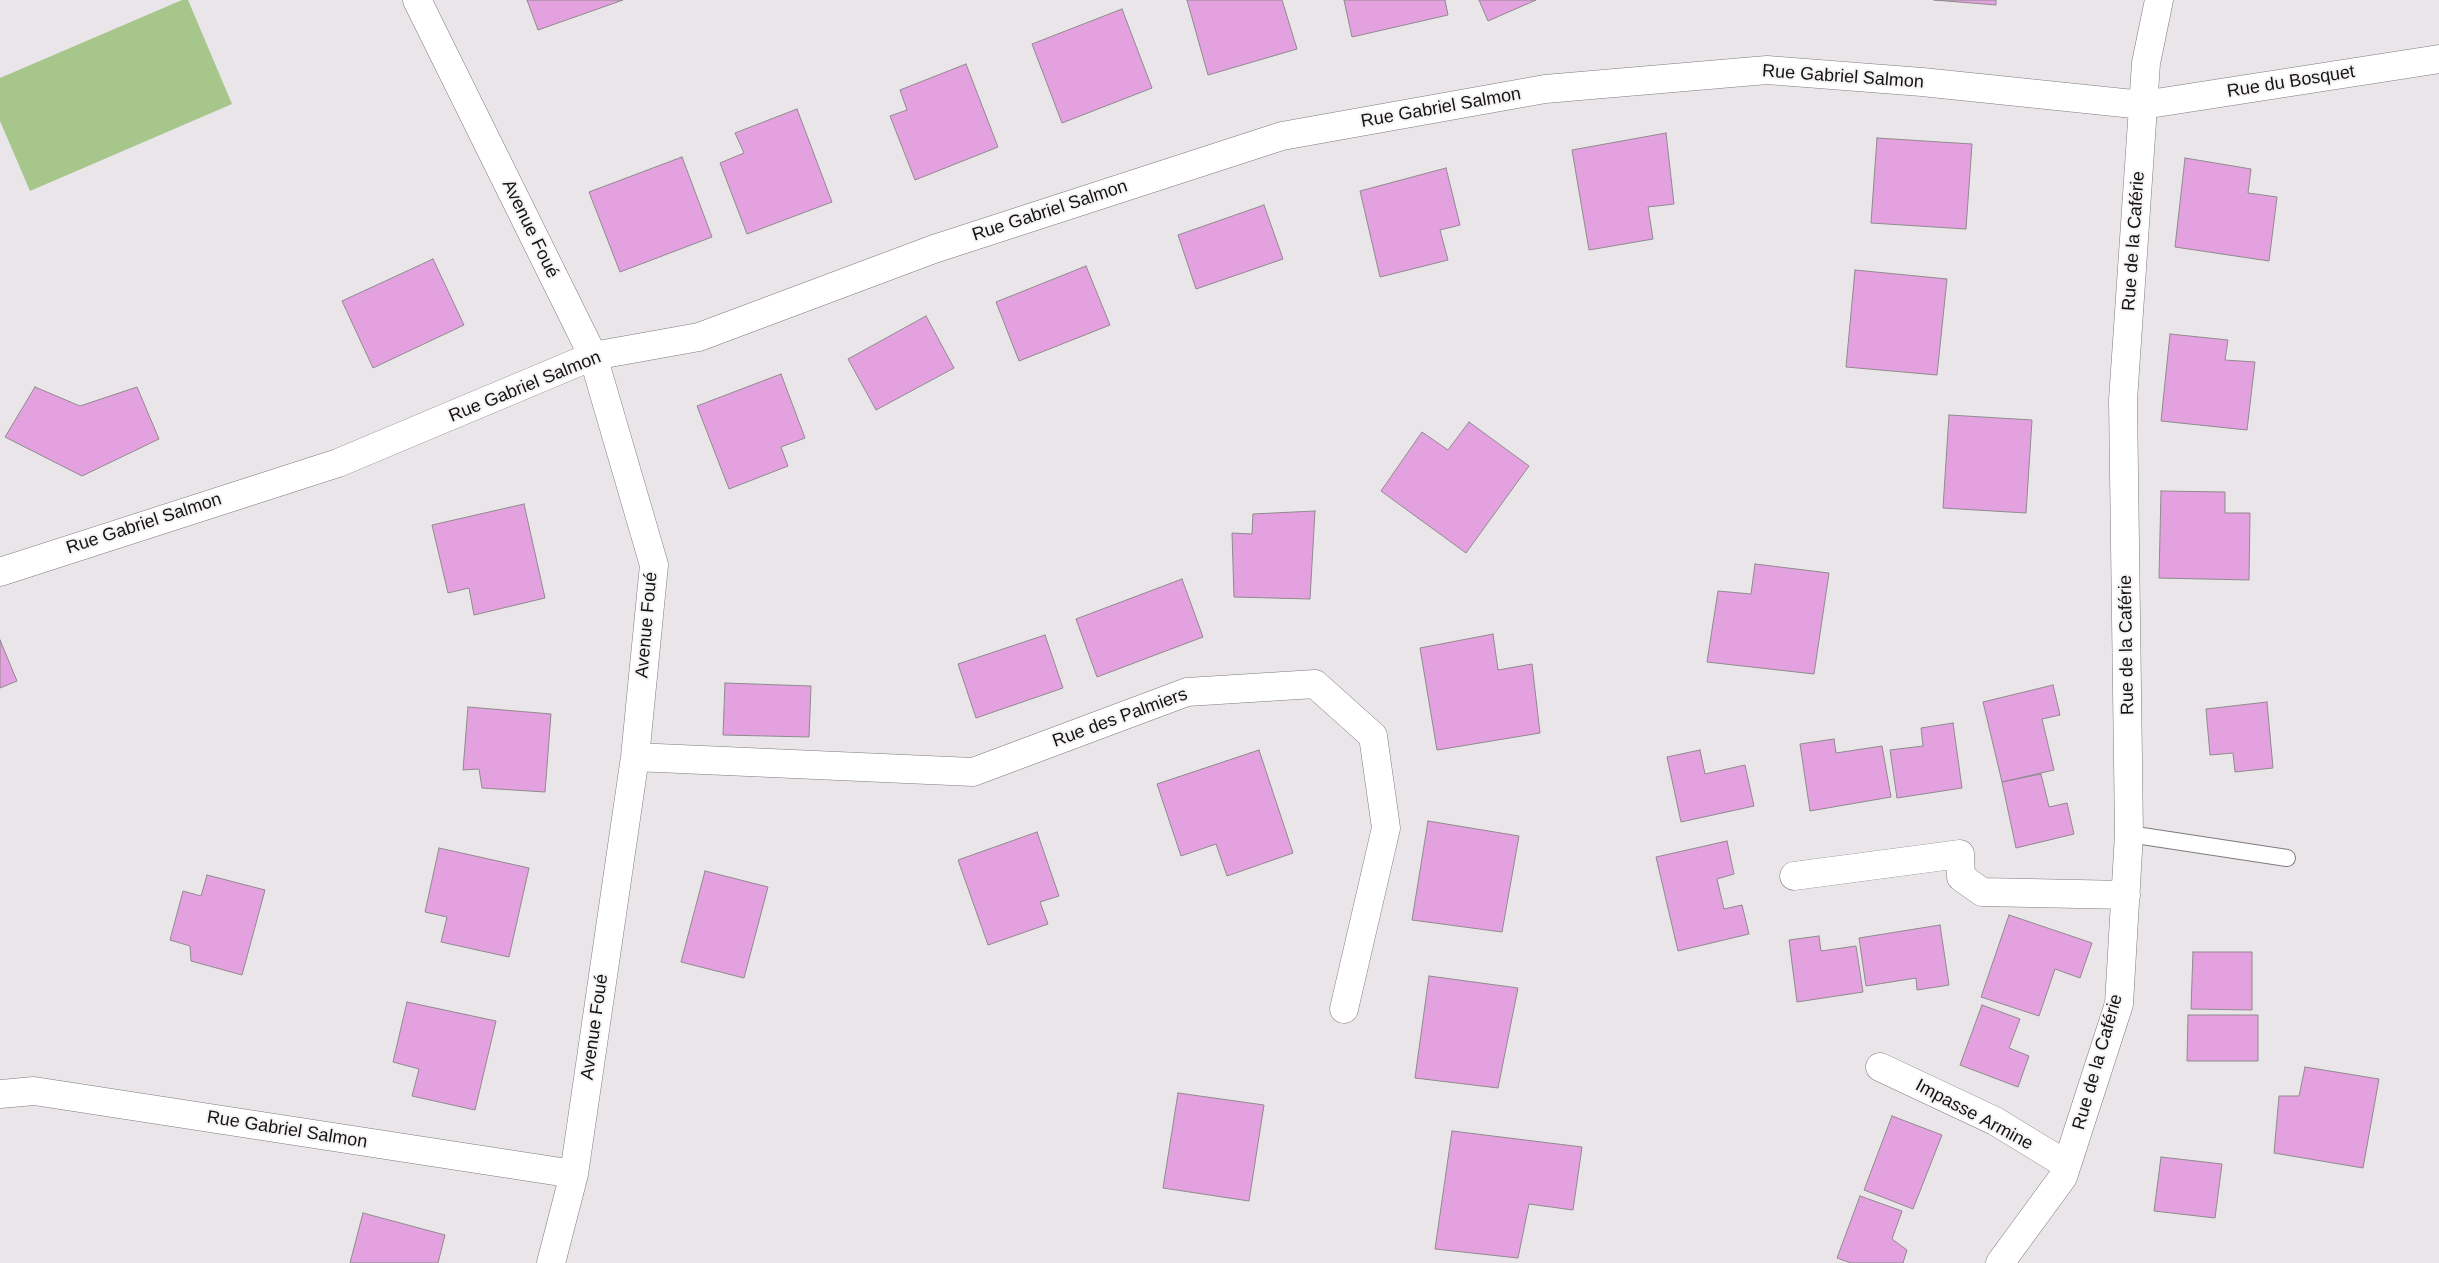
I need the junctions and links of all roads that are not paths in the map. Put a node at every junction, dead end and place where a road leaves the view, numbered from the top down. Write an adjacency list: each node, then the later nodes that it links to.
1 (417, 0): 5 (street, Avenue Foué)
2 (2159, 0): 4 (street, Rue de la Caférie)
3 (2439, 59): 4 (street, Rue du Bosquet)
4 (2143, 105): 5 (street, Rue Gabriel Salmon); 8 (street, Rue de la Caférie)
5 (593, 356): 6 (street, Rue Gabriel Salmon); 7 (street, Avenue Foué)
6 (0, 572)
7 (634, 758): 12 (street, Rue des Palmiers); 16 (street, Avenue Foué)
8 (2129, 834): 9 (lane); 11 (street, Rue de la Caférie)
9 (2288, 858)
10 (1794, 876): 11 (street)
11 (2126, 895): 15 (street, Rue de la Caférie)
12 (1344, 1009)
13 (1880, 1067): 15 (street, Impasse Armine)
14 (0, 1094): 16 (street, Rue Gabriel Salmon)
15 (2067, 1165): 18 (street, Rue de la Caférie)
16 (574, 1174): 17 (street, Avenue Foué)
17 (551, 1263)
18 (2000, 1263)

